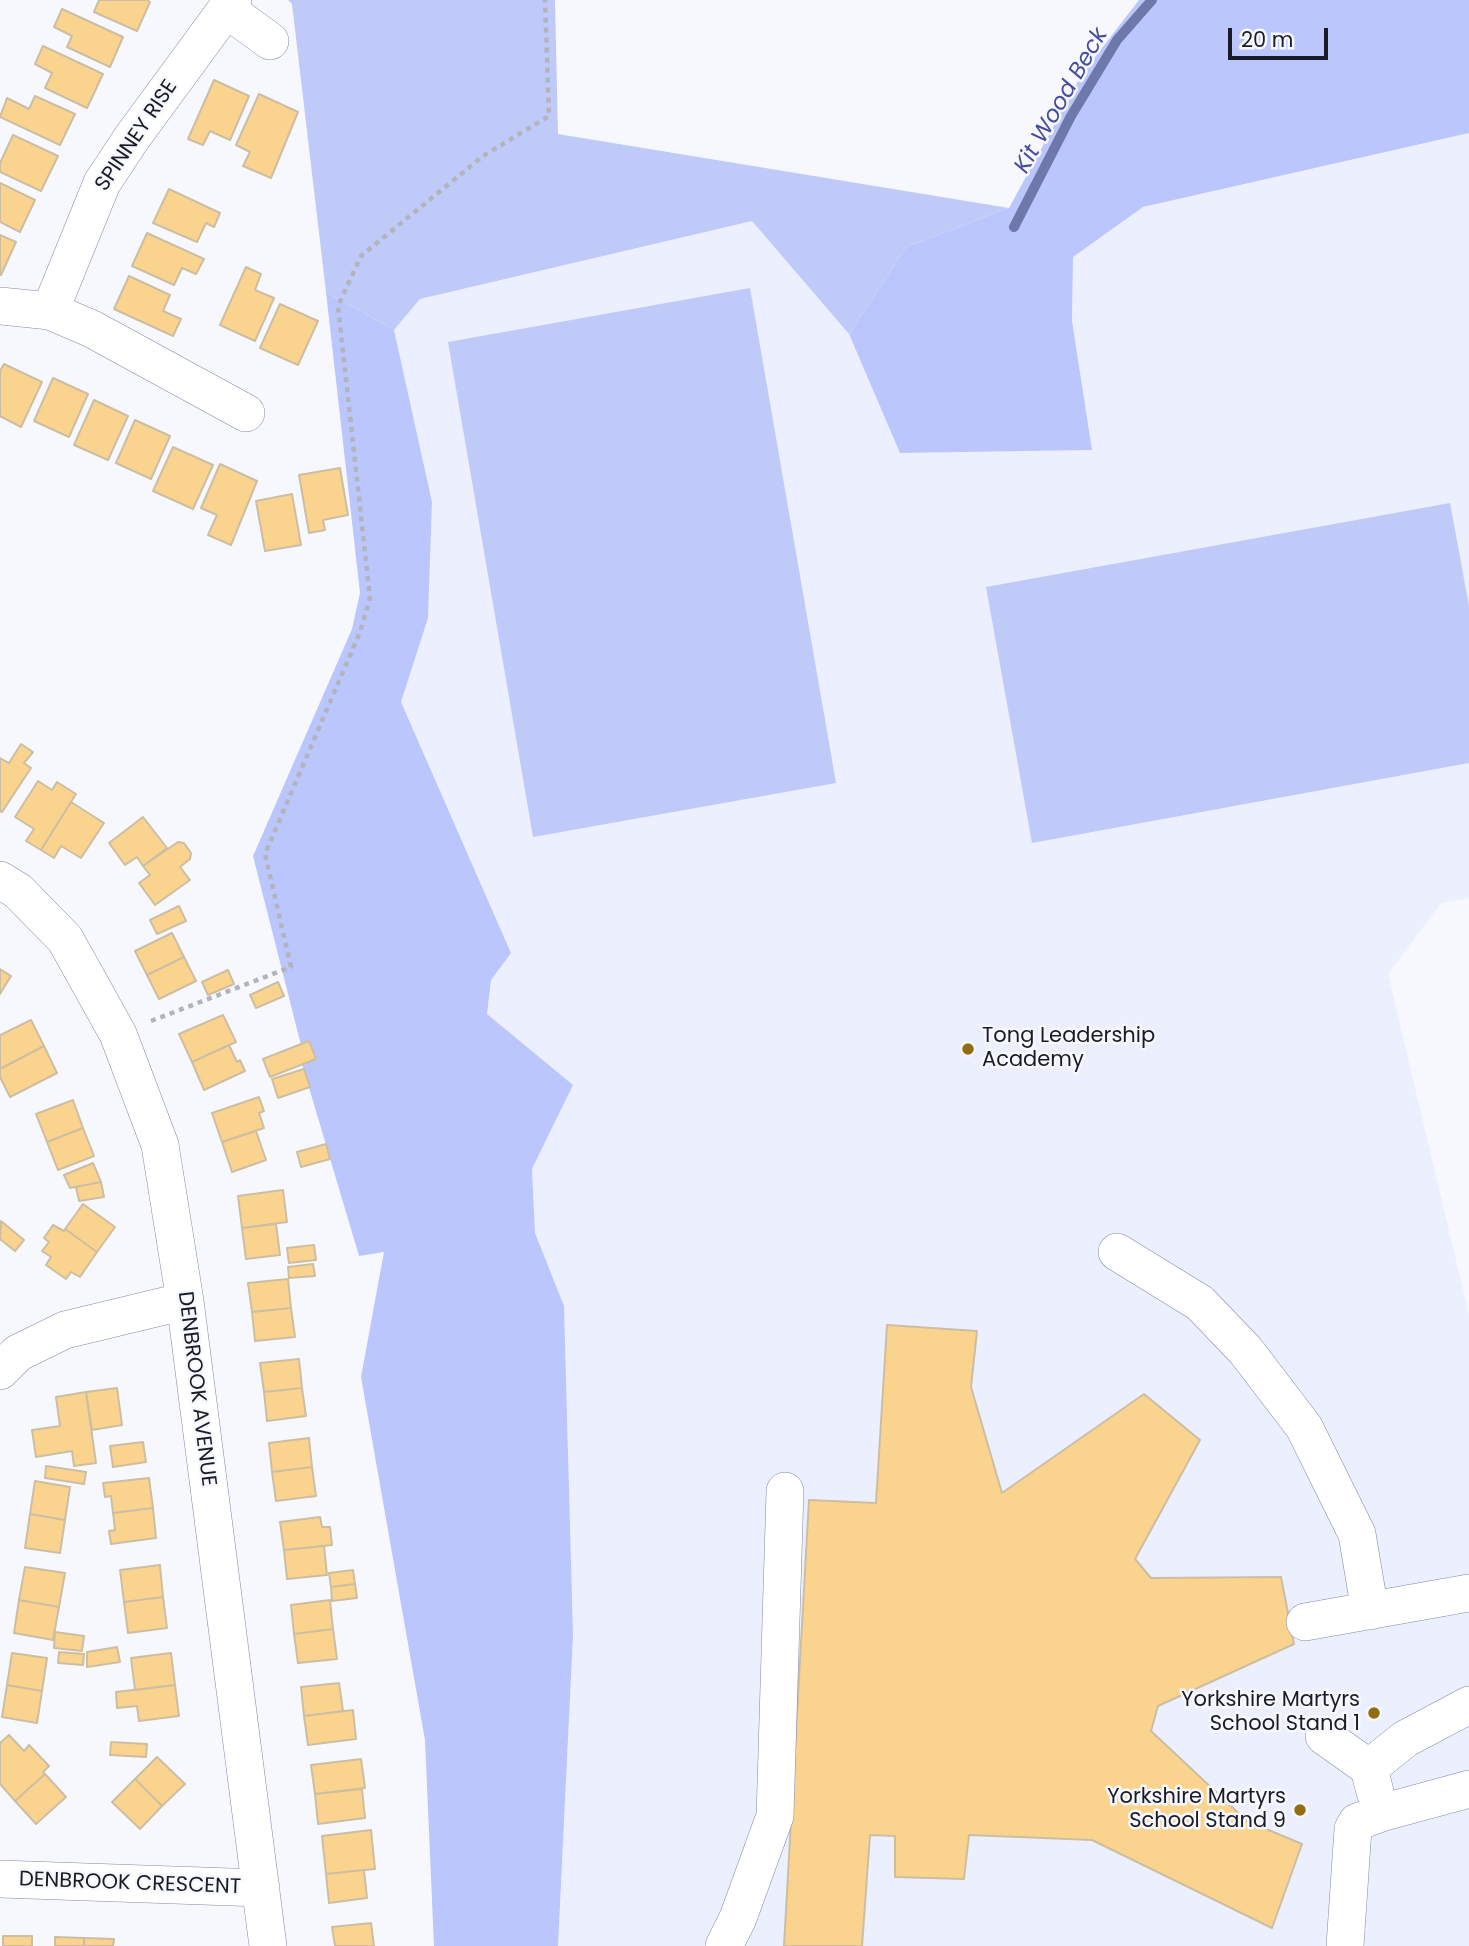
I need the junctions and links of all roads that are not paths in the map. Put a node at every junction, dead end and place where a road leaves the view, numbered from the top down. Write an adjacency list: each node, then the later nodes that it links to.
1 (229, 4): 2 (street, SPINNEY RISE); 4 (street, SPINNEY RISE)
2 (270, 41)
3 (0, 306): 4 (street)
4 (50, 311): 5 (street)
5 (246, 413)
6 (0, 880): 8 (street, DENBROOK AVENUE)
7 (1117, 1252): 12 (street)
8 (186, 1301): 9 (street); 20 (street, DENBROOK AVENUE)
9 (0, 1371)
10 (786, 1491): 22 (street)
11 (1469, 1593): 12 (street)
12 (1370, 1611): 13 (street)
13 (1305, 1622)
14 (1469, 1705): 16 (street)
15 (1324, 1736): 16 (street)
16 (1369, 1768): 18 (street)
17 (1469, 1789): 18 (street)
18 (1381, 1813): 23 (street)
19 (0, 1880): 20 (street, DENBROOK CRESCENT)
20 (261, 1888): 21 (street, DENBROOK AVENUE)
21 (268, 1946)
22 (724, 1946)
23 (1345, 1946)

